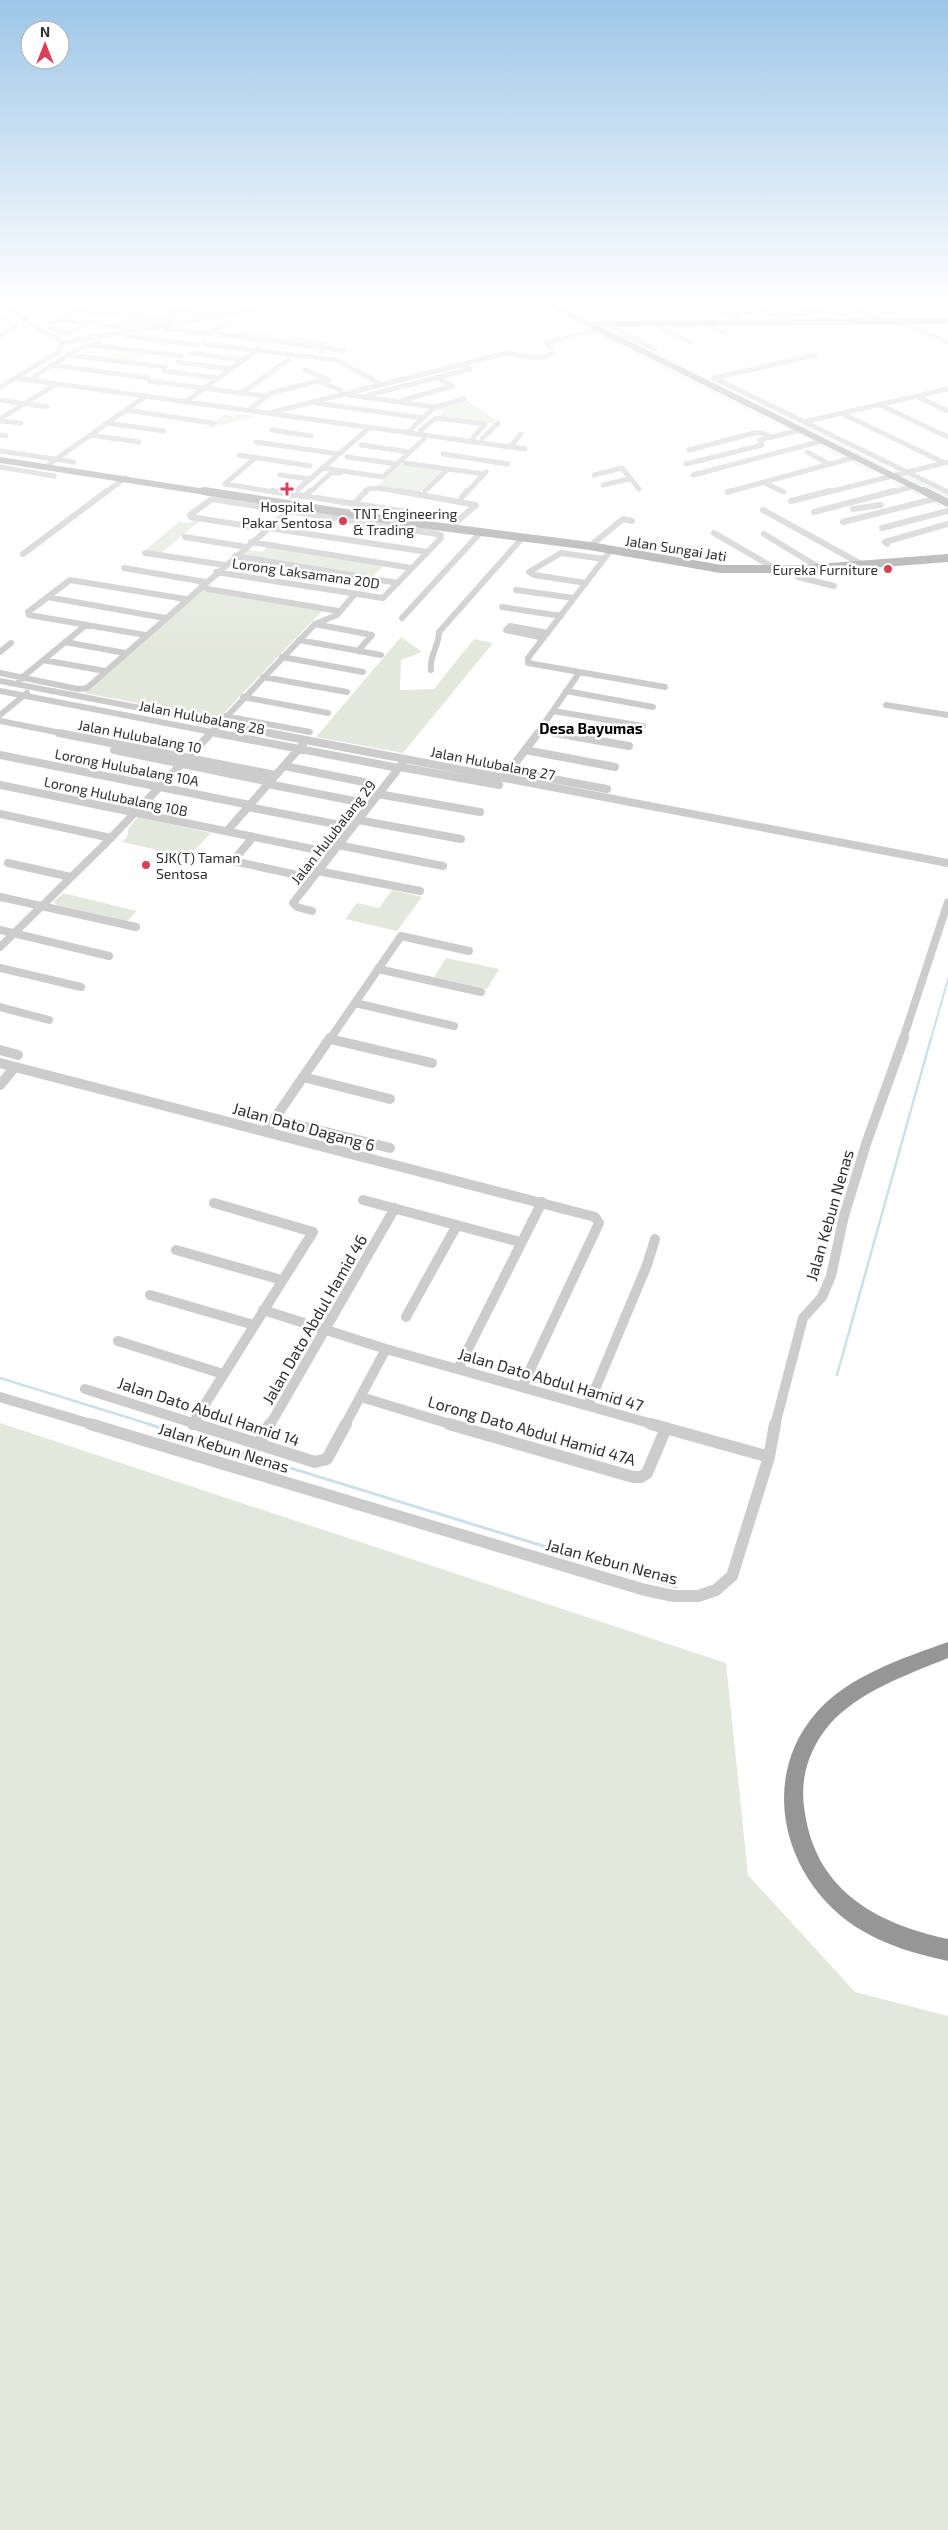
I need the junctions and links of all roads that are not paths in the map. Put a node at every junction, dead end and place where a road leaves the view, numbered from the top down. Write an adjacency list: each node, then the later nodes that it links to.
1 (113, 419): 16 (street)
2 (187, 419): 17 (street)
3 (301, 419): 20 (street)
4 (332, 419): 29 (street)
5 (422, 419): 29 (street)
6 (435, 419): 26 (street)
7 (445, 419): 36 (street)
8 (779, 419): 21 (main road)
9 (798, 419): 15 (street)
10 (818, 419): 15 (street)
11 (853, 419): 63 (street)
12 (910, 419): 35 (street)
13 (0, 420): 19 (street)
14 (296, 422): 20 (street)
15 (804, 422): 21 (street); 76 (street)
16 (107, 423): 28 (street); 32 (street)
17 (213, 423)
18 (498, 423): 39 (street)
19 (21, 424)
20 (326, 424): 22 (street)
21 (791, 425): 27 (main road)
22 (360, 427): 23 (street); 49 (street)
23 (369, 428): 29 (street); 52 (street)
24 (272, 430): 33 (street)
25 (318, 430): 33 (street)
26 (421, 430): 29 (street); 36 (street)
27 (800, 430): 34 (street); 38 (main road)
28 (164, 431)
29 (409, 431): 39 (street)
30 (376, 433): 37 (street)
31 (521, 434): 45 (street)
32 (90, 436): 40 (street); 59 (street)
33 (311, 436): 43 (street)
34 (771, 437): 47 (street); 66 (street)
35 (948, 437)
36 (473, 438): 39 (street)
37 (424, 440): 45 (street); 50 (street)
38 (822, 440): 56 (main road); 80 (street)
39 (480, 441): 45 (street)
40 (139, 442)
41 (256, 442): 43 (street)
42 (361, 445): 50 (street)
43 (297, 448): 49 (street)
44 (449, 449): 53 (street)
45 (507, 449): 46 (street)
46 (525, 450)
47 (689, 450)
48 (0, 451): 59 (street)
49 (331, 452): 52 (street)
50 (410, 452): 64 (street)
51 (806, 452): 67 (street)
52 (339, 454): 72 (street)
53 (443, 454): 61 (street); 71 (street)
54 (240, 455): 58 (street)
55 (347, 457): 64 (street)
56 (856, 457): 67 (street); 75 (main road)
57 (0, 458): 68 (main road, Jalan Sungai Jati)
58 (255, 458): 69 (street); 97 (street)
59 (55, 460): 60 (street); 68 (street)
60 (74, 462)
61 (495, 462): 65 (street); 77 (street)
62 (406, 463): 71 (street)
63 (947, 463): 76 (street)
64 (397, 464): 72 (street)
65 (508, 464)
66 (686, 464)
67 (829, 464): 87 (street)
68 (46, 465): 74 (street); 83 (main road, Jalan Sungai Jati); 97 (main road, Jalan Sungai Jati)
69 (310, 466)
70 (0, 467): 74 (street)
71 (431, 467): 73 (street)
72 (322, 468): 84 (street)
73 (448, 469): 77 (street); 92 (street)
74 (33, 472): 81 (street)
75 (886, 472): 82 (main road); 91 (street)
76 (908, 472): 82 (street); 95 (street)
77 (484, 474): 98 (street)
78 (280, 475): 84 (street)
79 (594, 475): 85 (street)
80 (694, 475)
81 (54, 476)
82 (894, 476): 86 (main road); 100 (street)
83 (125, 478): 103 (main road, Jalan Sungai Jati); 131 (street)
84 (310, 478): 97 (street)
85 (629, 479): 88 (street); 90 (street)
86 (901, 479): 89 (main road); 105 (street)
87 (763, 482): 93 (street); 94 (street)
88 (603, 485)
89 (915, 486): 96 (main road); 109 (street)
90 (639, 489)
91 (814, 490)
92 (425, 491)
93 (728, 492)
94 (784, 492)
95 (948, 492)
96 (930, 494): 99 (main road); 106 (street)
97 (290, 496): 103 (main road, Jalan Sungai Jati)
98 (462, 497)
99 (938, 498): 102 (main road); 114 (street)
100 (791, 501)
101 (345, 502): 103 (street); 103 (street); 104 (street)
102 (948, 503)
103 (297, 504): 110 (main road, Jalan Sungai Jati); 111 (main road, Jalan Sungai Jati); 116 (street); 116 (street); 118 (street)
104 (354, 504): 113 (street); 113 (street)
105 (804, 504)
106 (853, 509)
107 (763, 510): 136 (street)
108 (948, 511): 117 (street)
109 (814, 512)
110 (383, 513): 111 (main road); 113 (main road, Jalan Sungai Jati)
111 (376, 518): 118 (main road, Jalan Sungai Jati)
112 (632, 521): 126 (street)
113 (456, 522): 123 (main road, Jalan Sungai Jati)
114 (843, 522)
115 (948, 524): 125 (street)
116 (268, 528): 124 (street); 130 (street)
117 (882, 528)
118 (440, 530): 119 (main road, Jalan Sungai Jati); 130 (street)
119 (480, 532): 123 (main road, Jalan Sungai Jati); 159 (street)
120 (714, 533): 142 (street)
121 (764, 534): 140 (street)
122 (184, 537): 127 (street)
123 (522, 537): 126 (main road, Jalan Sungai Jati); 173 (street)
124 (251, 542): 127 (street); 135 (street)
125 (887, 544)
126 (590, 546): 128 (main road, Jalan Sungai Jati)
127 (246, 547): 132 (street)
128 (611, 550): 134 (street); 142 (main road, Jalan Sungai Jati)
129 (145, 552): 137 (street)
130 (428, 552): 139 (street)
131 (23, 554)
132 (235, 556): 137 (street); 144 (street)
133 (948, 558): 136 (main road, Jalan Sungai Jati)
134 (604, 559): 145 (street); 145 (street)
135 (387, 564): 139 (street); 144 (street)
136 (863, 564): 140 (main road, Jalan Sungai Jati)
137 (225, 565): 143 (street)
138 (124, 568): 147 (street)
139 (412, 568): 146 (street)
140 (820, 568): 141 (main road, Jalan Sungai Jati)
141 (792, 569): 142 (main road, Jalan Sungai Jati); 148 (street)
142 (776, 570)
143 (216, 572): 147 (street); 150 (street, Lorong Laksamana 20D)
144 (373, 579): 146 (street)
145 (588, 580): 152 (street)
146 (398, 583): 150 (street, Lorong Laksamana 20D)
147 (204, 584): 153 (street); 156 (street)
148 (834, 586)
149 (516, 590): 152 (street)
150 (354, 595): 156 (street)
151 (47, 597): 153 (street); 158 (street); 161 (street)
152 (574, 598): 157 (street)
153 (185, 599): 158 (street)
154 (502, 607): 155 (street)
155 (523, 610): 157 (street); 163 (street)
156 (339, 612): 160 (street)
157 (561, 616): 163 (street)
158 (165, 618): 162 (street)
159 (402, 618)
160 (315, 624): 164 (street); 167 (street)
161 (86, 625): 162 (street); 165 (street)
162 (145, 635): 169 (street)
163 (546, 635): 176 (street)
164 (299, 640): 167 (street); 171 (street)
165 (65, 642): 169 (street); 172 (street)
166 (11, 643): 168 (street)
167 (358, 651): 170 (street)
168 (0, 652)
169 (125, 653): 174 (street)
170 (382, 655)
171 (282, 657): 175 (street); 178 (street)
172 (43, 660): 174 (street); 179 (street)
173 (431, 670)
174 (105, 671): 179 (street)
175 (363, 672)
176 (579, 673): 183 (street); 185 (street)
177 (0, 674): 179 (street)
178 (263, 677): 186 (street); 188 (street)
179 (22, 678): 181 (street)
180 (0, 681): 181 (street, Jalan Hulubalang 27)
181 (14, 684): 182 (street, Jalan Hulubalang 27)
182 (33, 688): 187 (street); 197 (street, Jalan Hulubalang 27)
183 (665, 688)
184 (0, 691): 187 (street, Jalan Hulubalang 28)
185 (566, 691): 190 (street); 191 (street)
186 (347, 692)
187 (24, 696): 193 (street); 201 (street, Jalan Hulubalang 28)
188 (243, 697): 192 (street); 195 (street)
189 (886, 705): 194 (street)
190 (653, 707)
191 (553, 710): 198 (street); 200 (street)
192 (328, 712)
193 (0, 715)
194 (948, 715)
195 (225, 716): 197 (street); 202 (street)
196 (0, 721): 208 (street, Jalan Hulubalang 10)
197 (219, 723): 201 (street); 203 (street, Jalan Hulubalang 27)
198 (643, 726)
199 (0, 727): 210 (street, Jalan Hulubalang 10)
200 (540, 730): 204 (street); 206 (street)
201 (211, 732): 205 (street, Jalan Hulubalang 28); 208 (street)
202 (310, 732)
203 (307, 740): 205 (street); 209 (street, Jalan Hulubalang 27)
204 (629, 746)
205 (299, 749): 211 (street); 213 (street, Jalan Hulubalang 28)
206 (524, 750): 212 (street); 214 (street)
207 (0, 754): 221 (street, Lorong Hulubalang 10A)
208 (188, 758): 210 (street); 215 (street, Jalan Hulubalang 10)
209 (406, 759): 213 (street, Jalan Hulubalang 29); 216 (street, Jalan Hulubalang 27)
210 (182, 764): 217 (street, Jalan Hulubalang 10); 221 (street)
211 (284, 766): 215 (street); 218 (street)
212 (615, 767)
213 (400, 768): 220 (street, Jalan Hulubalang 28); 223 (street, Jalan Hulubalang 29)
214 (510, 771): 216 (street); 222 (street)
215 (276, 775): 217 (street)
216 (504, 778): 238 (street, Jalan Hulubalang 27)
217 (269, 783): 224 (street, Jalan Hulubalang 10); 225 (street)
218 (369, 783)
219 (0, 784): 226 (street, Lorong Hulubalang 10B)
220 (499, 785)
221 (160, 786): 225 (street, Lorong Hulubalang 10A); 226 (street)
222 (607, 789)
223 (378, 794): 227 (street); 229 (street, Jalan Hulubalang 29)
224 (354, 801)
225 (249, 806): 230 (street, Lorong Hulubalang 10A); 231 (street)
226 (135, 812): 231 (street, Lorong Hulubalang 10B); 233 (street)
227 (480, 812)
228 (0, 814): 233 (street)
229 (358, 820): 234 (street); 235 (street, Jalan Hulubalang 29)
230 (335, 824)
231 (226, 831): 232 (street, Lorong Hulubalang 10B)
232 (253, 837): 236 (street, Lorong Hulubalang 10B); 241 (street)
233 (111, 838): 242 (street)
234 (461, 840)
235 (338, 845): 236 (street, Jalan Hulubalang 29); 239 (street)
236 (332, 853): 240 (street, Jalan Hulubalang 29)
237 (8, 863): 242 (street)
238 (948, 863)
239 (444, 866)
240 (318, 871): 243 (street); 247 (street, Jalan Hulubalang 29)
241 (294, 874)
242 (71, 877): 246 (street)
243 (420, 891)
244 (0, 897): 246 (street)
245 (948, 902): 300 (street, Jalan Kebun Nenas)
246 (42, 906): 248 (street); 250 (street)
247 (312, 911)
248 (136, 928)
249 (0, 930): 250 (street)
250 (14, 933): 251 (street); 253 (street)
251 (0, 947)
252 (469, 951): 255 (street)
253 (109, 956)
254 (0, 968): 256 (street)
255 (378, 969): 257 (street); 258 (street)
256 (81, 987)
257 (481, 992)
258 (355, 1003): 261 (street); 262 (street)
259 (0, 1007): 260 (street)
260 (50, 1020)
261 (454, 1026)
262 (330, 1039): 266 (street); 268 (street)
263 (0, 1050): 264 (street)
264 (18, 1054)
265 (0, 1063): 267 (street, Jalan Dato Dagang 6)
266 (432, 1063)
267 (15, 1067): 269 (street); 272 (street, Jalan Dato Dagang 6)
268 (303, 1077): 270 (street); 271 (street)
269 (0, 1085)
270 (390, 1099)
271 (274, 1119): 272 (street); 273 (street)
272 (266, 1131): 275 (street, Jalan Dato Dagang 6)
273 (390, 1148)
274 (363, 1200): 277 (street)
275 (542, 1202): 280 (street); 292 (street, Jalan Dato Dagang 6)
276 (214, 1203): 282 (street)
277 (395, 1208): 278 (street); 287 (street, Jalan Dato Abdul Hamid 46)
278 (456, 1225): 280 (street); 285 (street)
279 (655, 1239): 296 (street)
280 (520, 1242): 290 (street)
281 (176, 1250): 282 (street)
282 (282, 1280): 284 (street)
283 (150, 1295): 286 (street)
284 (264, 1310): 286 (street); 287 (street, Jalan Dato Abdul Hamid 47)
285 (406, 1317)
286 (254, 1325): 291 (street)
287 (325, 1328): 289 (street, Jalan Dato Abdul Hamid 47); 299 (street, Jalan Dato Abdul Hamid 46)
288 (118, 1340): 291 (street)
289 (386, 1348): 290 (street, Jalan Dato Abdul Hamid 47); 295 (street)
290 (458, 1369): 292 (street, Jalan Dato Abdul Hamid 47)
291 (223, 1374): 297 (street)
292 (522, 1387): 296 (street, Jalan Dato Abdul Hamid 47)
293 (85, 1389): 297 (street, Jalan Dato Abdul Hamid 14)
294 (0, 1397): 300 (street, Jalan Kebun Nenas)
295 (362, 1397): 298 (street, Lorong Dato Abdul Hamid 47A); 299 (street, Jalan Dato Abdul Hamid 14)
296 (588, 1406): 298 (street, Jalan Dato Abdul Hamid 47)
297 (192, 1424): 299 (street, Jalan Dato Abdul Hamid 14)
298 (666, 1428): 300 (street, Jalan Dato Abdul Hamid 47)
299 (258, 1445)
300 (770, 1457)
301 (948, 1650): 302 (highway)
302 (948, 1950)

